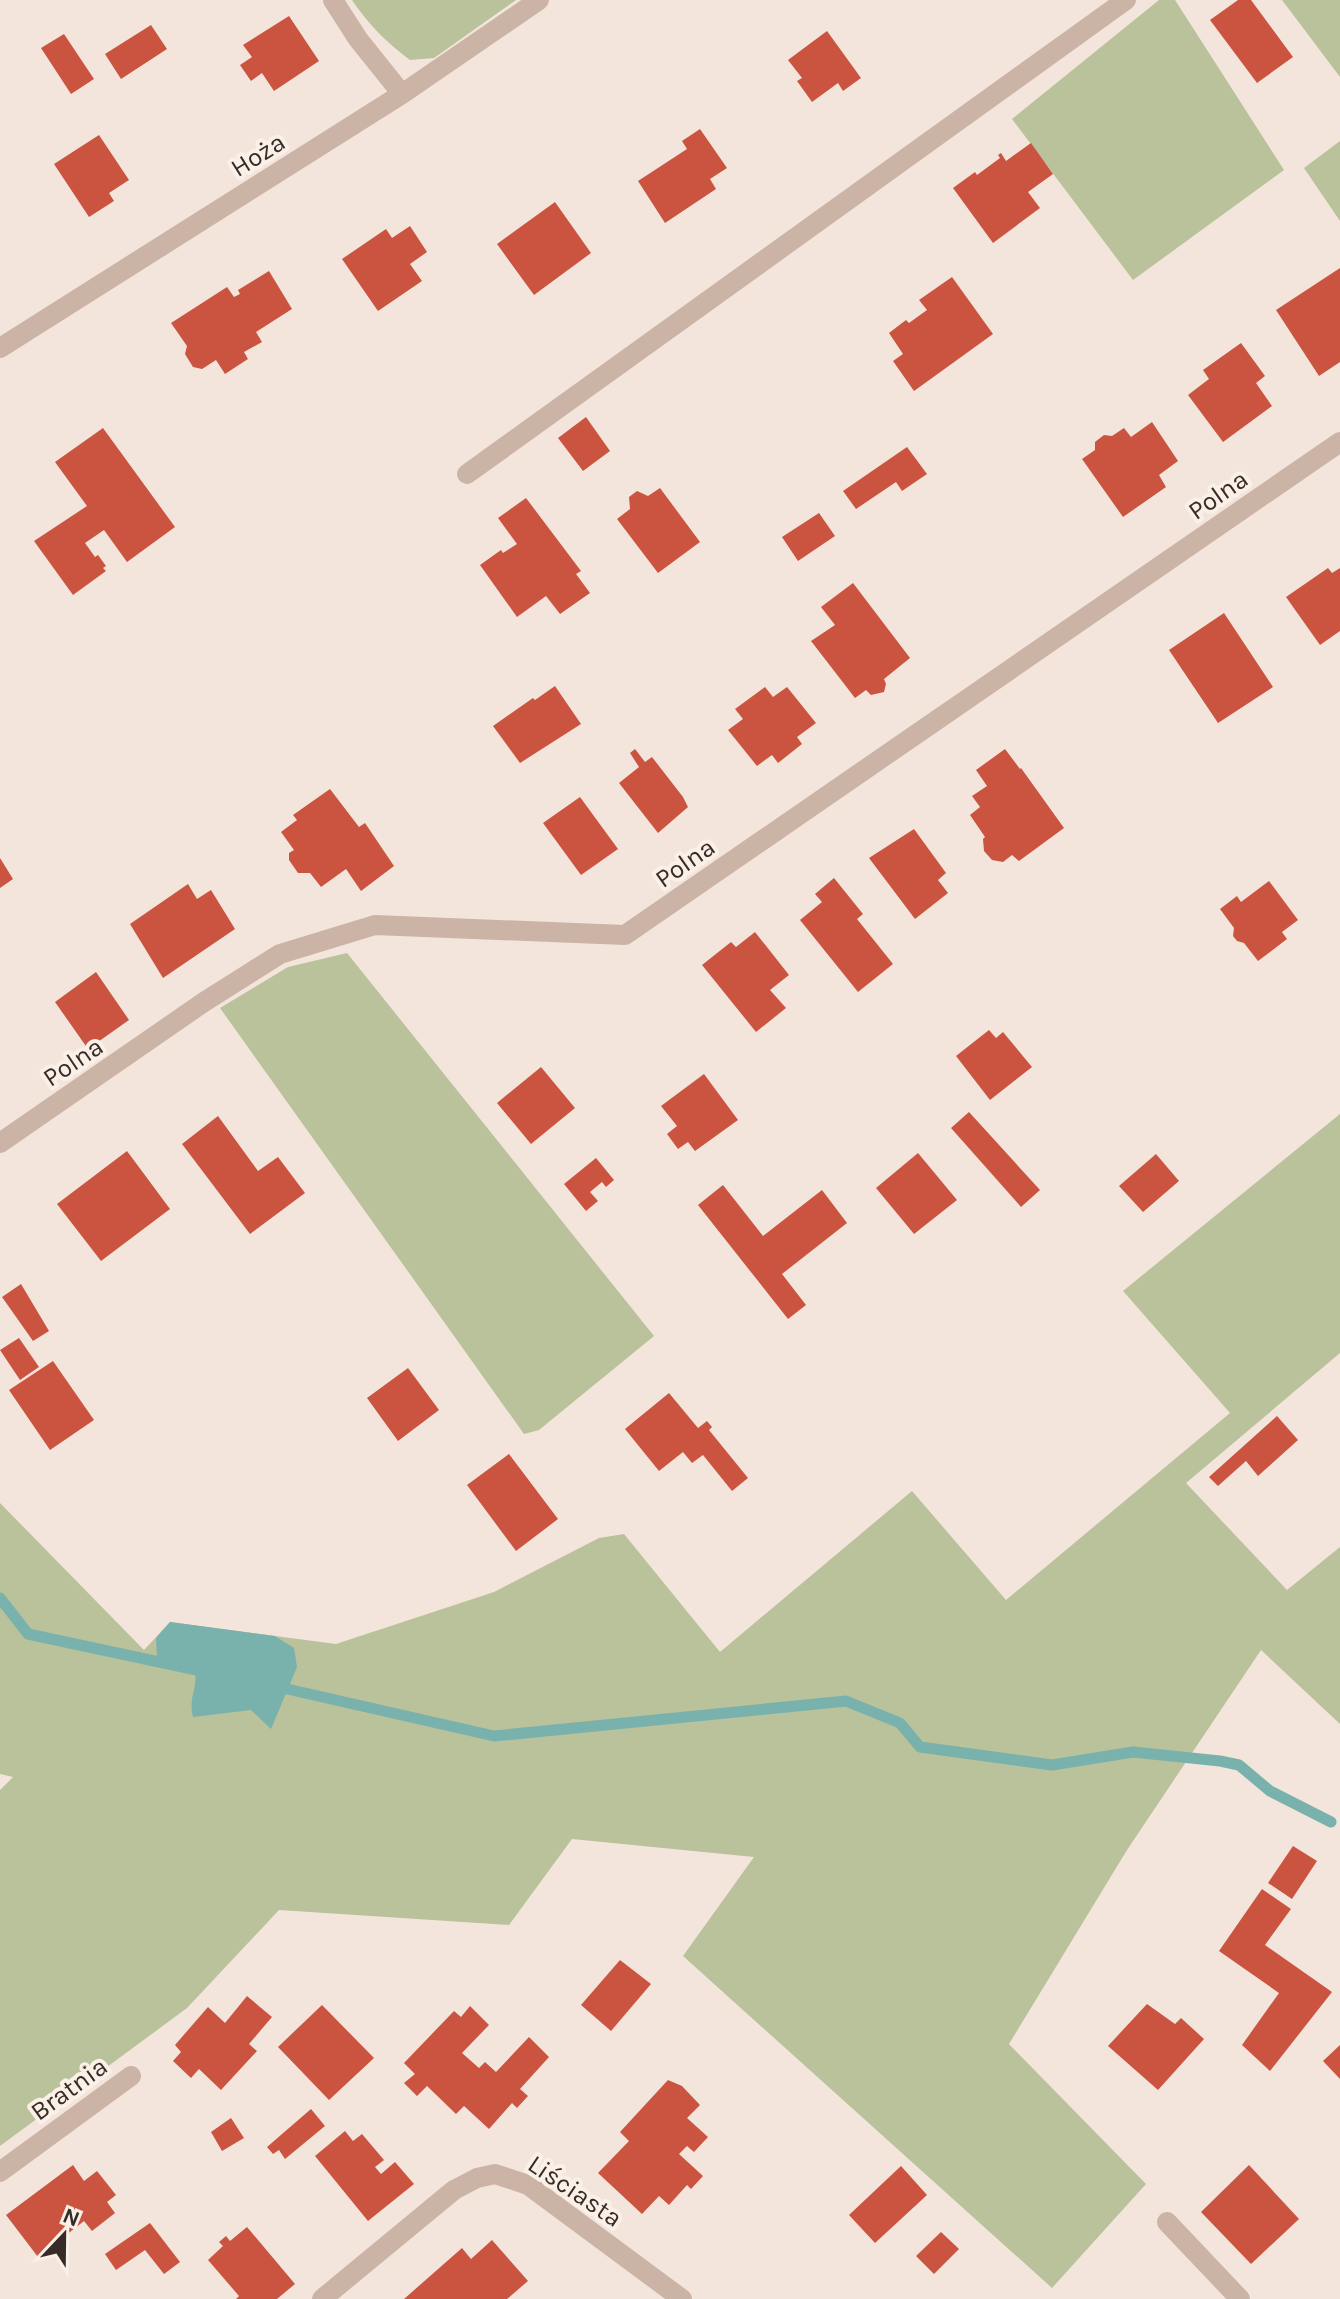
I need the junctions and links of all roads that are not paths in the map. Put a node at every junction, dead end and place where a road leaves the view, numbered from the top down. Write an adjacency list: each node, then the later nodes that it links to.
1 (333, 0): 4 (street)
2 (539, 0): 4 (street, Hoża)
3 (1126, 0): 7 (street)
4 (402, 94): 5 (street, Hoża)
5 (0, 348)
6 (1340, 442): 8 (street, Polna)
7 (467, 474)
8 (0, 1143)
9 (131, 2076): 10 (street, Bratnia)
10 (0, 2172)
11 (1167, 2222): 14 (street)
12 (322, 2299): 13 (street, Liściasta)
13 (682, 2299)
14 (1240, 2299)

